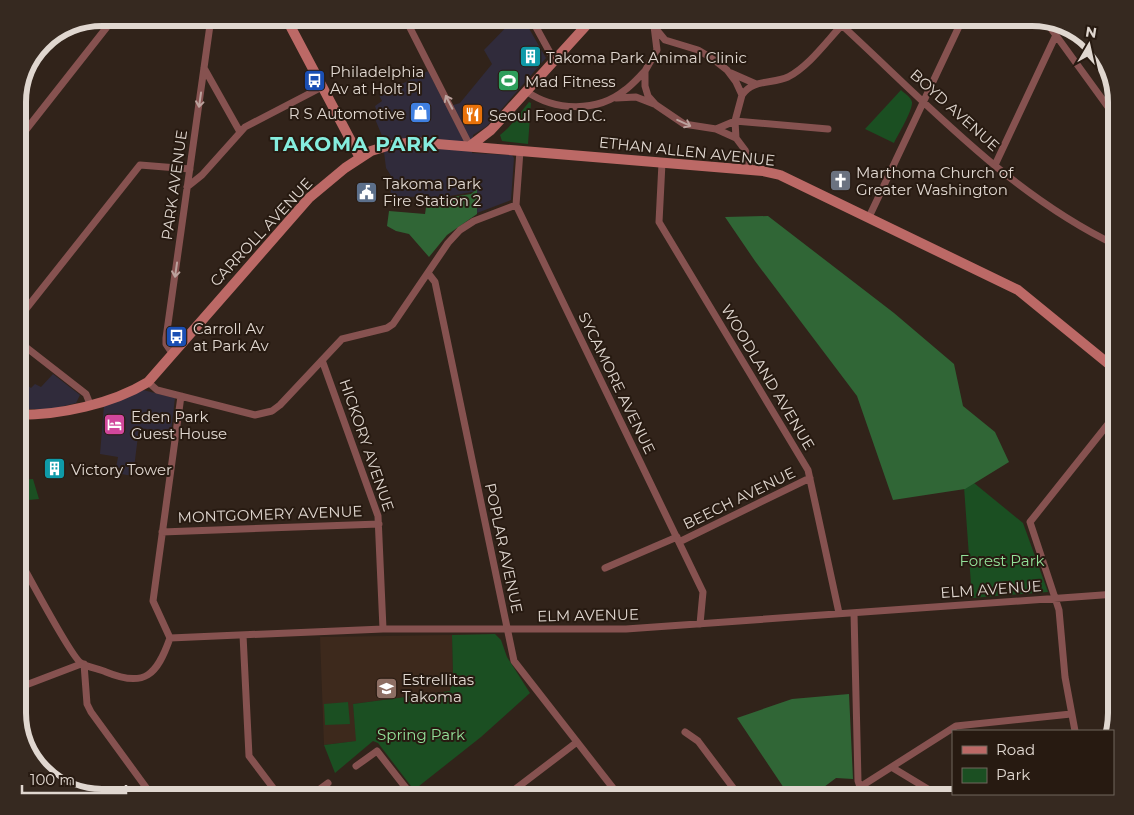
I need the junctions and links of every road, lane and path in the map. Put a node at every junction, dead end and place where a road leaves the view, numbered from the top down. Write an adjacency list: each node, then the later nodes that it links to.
1 (108, 26): 29 (street)
2 (210, 26): 16 (street, PARK AVENUE)
3 (290, 26): 20 (main road)
4 (409, 26): 33 (street, one-way to 4)
5 (535, 26): 15 (street)
6 (586, 26): 15 (main road)
7 (841, 26): 19 (street)
8 (843, 26): 24 (street, BOYD AVENUE)
9 (959, 26): 24 (street)
10 (656, 28): 13 (street); 14 (street)
11 (1052, 29): 12 (street)
12 (1056, 35): 26 (street); 37 (street)
13 (680, 46): 14 (street); 17 (street)
14 (657, 50): 18 (street)
15 (554, 60): 21 (main road)
16 (204, 68): 31 (street); 38 (street, PARK AVENUE, one-way to 38)
17 (727, 70): 19 (street); 22 (street)
18 (645, 71): 23 (street); 25 (street)
19 (756, 84): 22 (street)
20 (322, 86): 31 (street); 35 (main road)
21 (526, 91): 23 (street); 33 (main road)
22 (742, 96): 27 (street)
23 (613, 98): 25 (street)
24 (924, 100): 37 (street, BOYD AVENUE); 42 (street)
25 (656, 105): 30 (street, one-way to 30)
26 (1108, 107)
27 (736, 119): 28 (street); 30 (street); 32 (street)
28 (828, 129)
29 (26, 130)
30 (716, 130): 32 (street)
31 (240, 132): 40 (street)
32 (736, 138): 39 (street)
33 (470, 146): 34 (main road, ETHAN ALLEN AVENUE); 35 (main road, CARROLL AVENUE)
34 (520, 151): 36 (main road, ETHAN ALLEN AVENUE); 41 (street)
35 (360, 158): 47 (main road, CARROLL AVENUE)
36 (662, 163): 39 (main road, ETHAN ALLEN AVENUE); 55 (street, WOODLAND AVENUE)
37 (995, 165): 43 (street, BOYD AVENUE)
38 (190, 169): 40 (street, PARK AVENUE); 45 (street)
39 (749, 170): 42 (main road, ETHAN ALLEN AVENUE)
40 (188, 187): 47 (street, PARK AVENUE, one-way to 47)
41 (516, 205): 44 (street); 58 (street, SYCAMORE AVENUE)
42 (869, 217): 49 (main road, ETHAN ALLEN AVENUE)
43 (1108, 242)
44 (428, 273): 48 (street); 67 (street, POPLAR AVENUE)
45 (26, 309)
46 (26, 347): 52 (street)
47 (172, 353): 50 (main road, CARROLL AVENUE)
48 (322, 360): 51 (street); 56 (street, HICKORY AVENUE)
49 (1108, 363)
50 (148, 382): 51 (street); 52 (main road, CARROLL AVENUE)
51 (181, 396): 57 (street)
52 (90, 404): 53 (main road, CARROLL AVENUE)
53 (26, 415)
54 (1108, 424): 62 (street)
55 (810, 478): 58 (street, BEECH AVENUE); 63 (street, WOODLAND AVENUE)
56 (379, 524): 57 (street, MONTGOMERY AVENUE); 66 (street, HICKORY AVENUE)
57 (162, 532): 69 (street)
58 (678, 540): 59 (street, BEECH AVENUE); 65 (street, SYCAMORE AVENUE)
59 (605, 568)
60 (26, 570): 70 (street)
61 (1108, 595): 62 (street, ELM AVENUE)
62 (1056, 599): 64 (street, ELM AVENUE); 72 (street)
63 (839, 613): 64 (street, ELM AVENUE); 65 (street, ELM AVENUE)
64 (854, 613): 79 (street)
65 (700, 624): 67 (street, ELM AVENUE)
66 (383, 630): 67 (street, ELM AVENUE); 68 (street, ELM AVENUE)
67 (508, 630): 77 (street, POPLAR AVENUE)
68 (243, 635): 69 (street, ELM AVENUE); 82 (street)
69 (170, 638): 70 (street)
70 (83, 664): 71 (street); 81 (street)
71 (26, 685)
72 (1071, 714): 74 (street); 75 (street)
73 (952, 730): 79 (street)
74 (952, 730)
75 (1075, 730)
76 (685, 732): 87 (street)
77 (577, 742): 85 (street); 86 (street, POPLAR AVENUE)
78 (356, 766): 84 (street)
79 (893, 768): 88 (street)
80 (328, 783): 83 (street)
81 (147, 789)
82 (273, 789)
83 (320, 789)
84 (406, 789)
85 (517, 789)
86 (613, 789)
87 (733, 789)
88 (927, 789)

